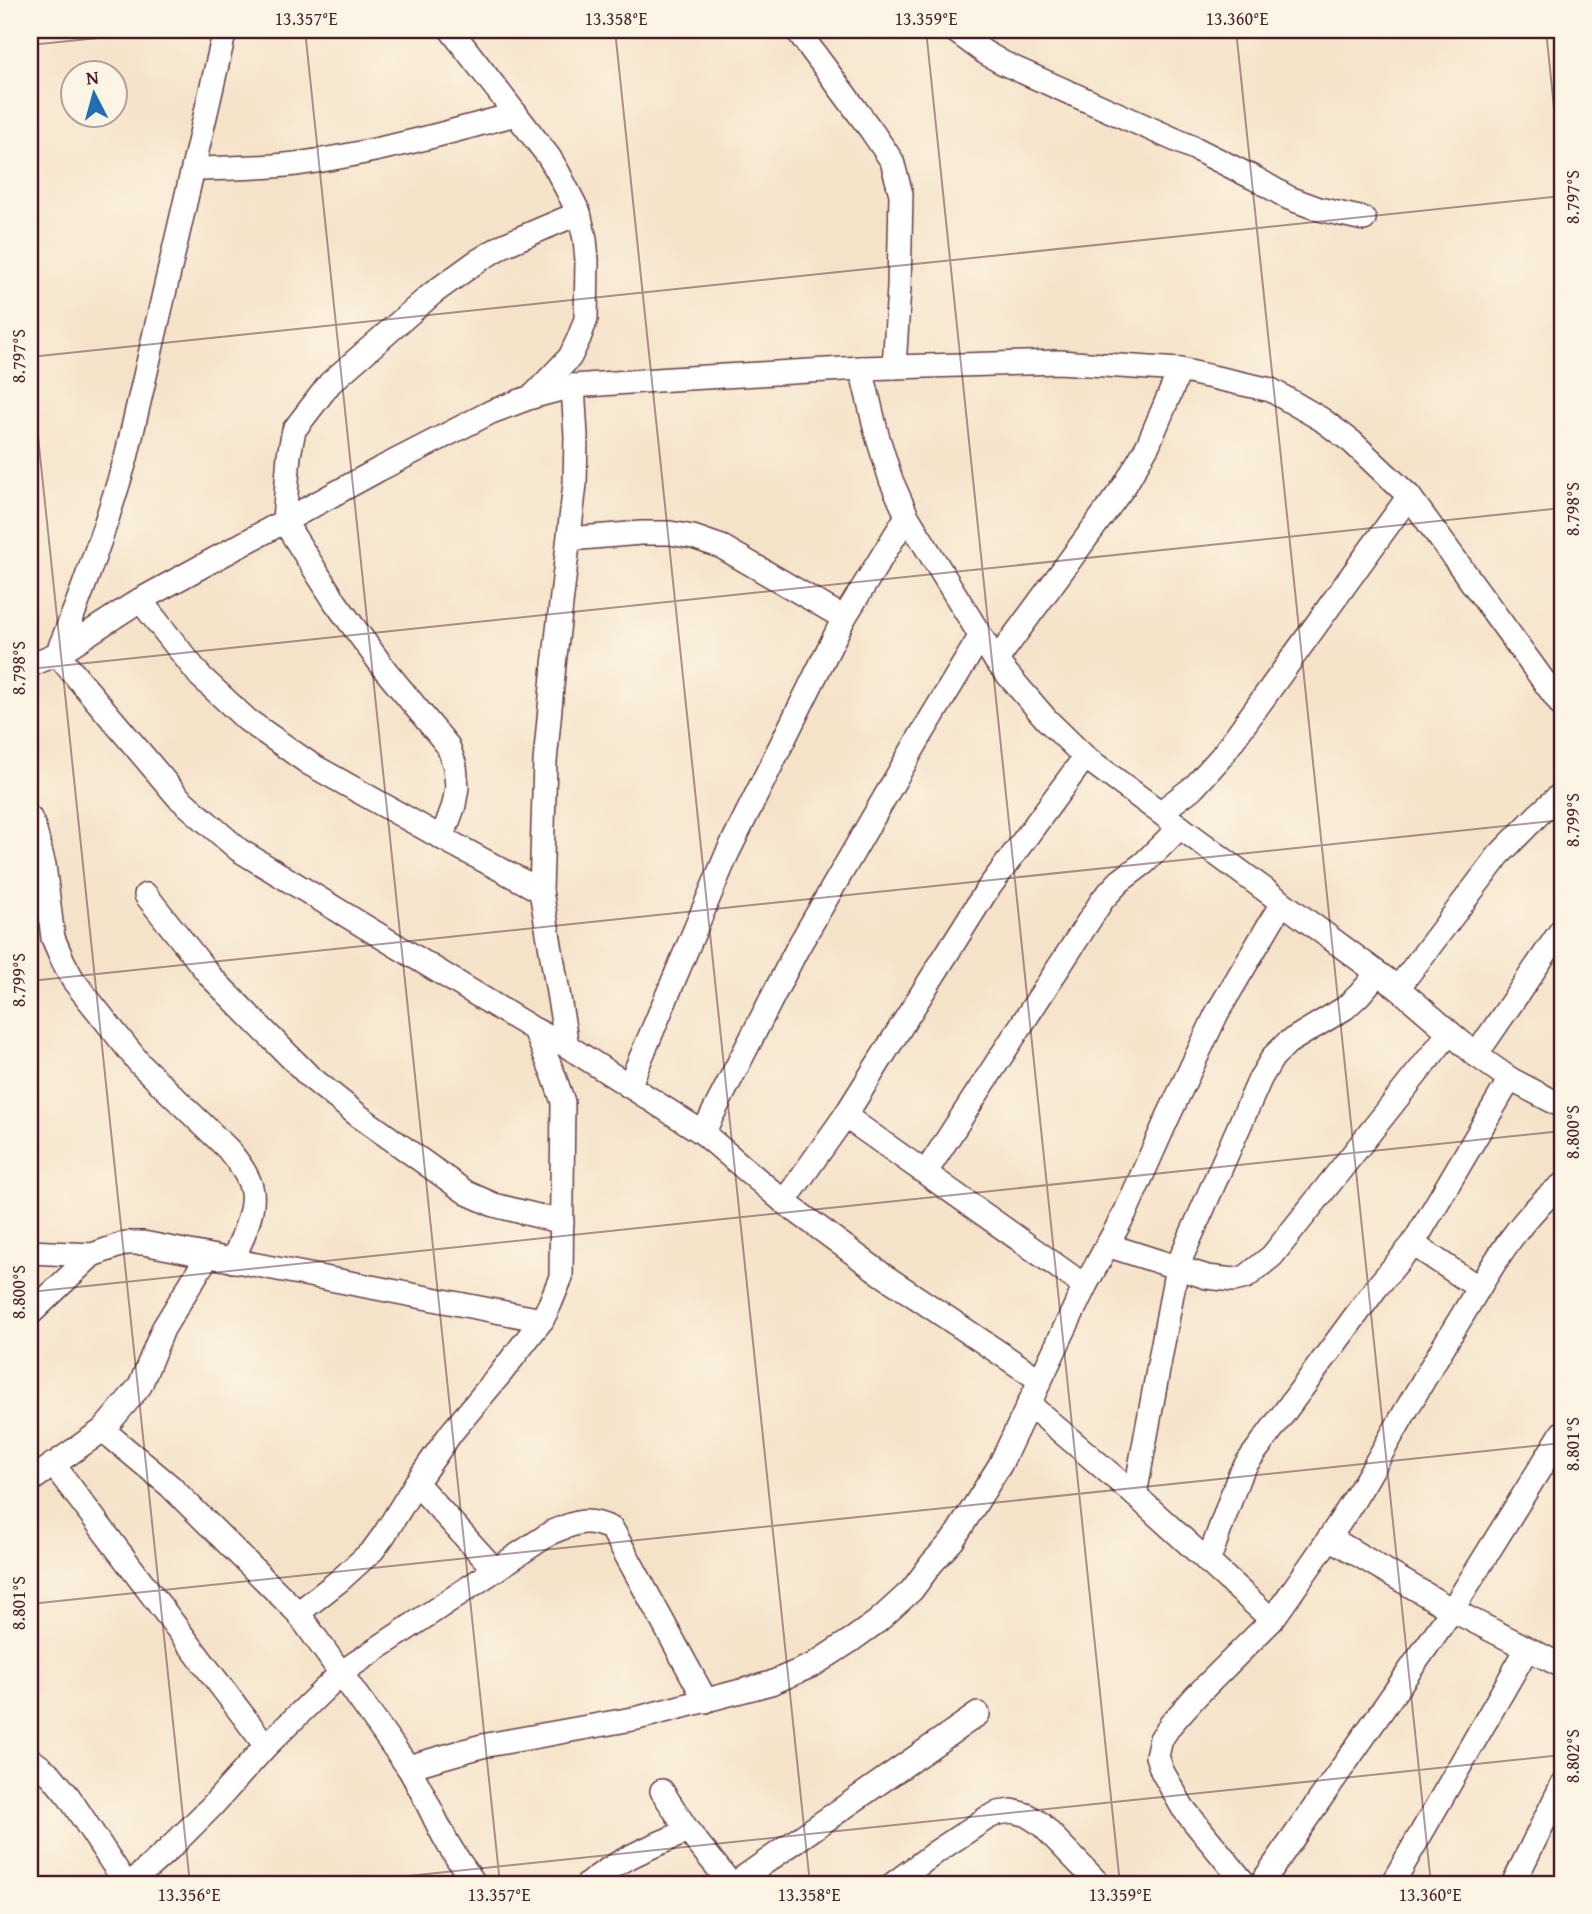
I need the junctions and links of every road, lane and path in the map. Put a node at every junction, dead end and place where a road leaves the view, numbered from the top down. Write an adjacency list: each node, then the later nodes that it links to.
1 (225, 30): 8 (street)
2 (451, 30): 6 (street)
3 (478, 30): 6 (street)
4 (797, 30): 11 (street)
5 (954, 30): 10 (street)
6 (468, 52): 7 (street)
7 (516, 114): 8 (street); 9 (street)
8 (194, 169): 23 (street)
9 (579, 213): 15 (street); 18 (street)
10 (1364, 219)
11 (894, 367): 12 (street); 13 (street)
12 (861, 368): 14 (street); 17 (street)
13 (1180, 370): 16 (street); 24 (street)
14 (573, 386): 15 (street); 19 (street)
15 (531, 397): 18 (street)
16 (1409, 496): 26 (street); 29 (street)
17 (906, 516): 21 (street); 22 (street)
18 (284, 521): 20 (street); 32 (street)
19 (569, 539): 21 (street); 33 (street)
20 (140, 600): 23 (street); 32 (street)
21 (844, 618): 44 (street)
22 (980, 637): 24 (street); 47 (street)
23 (57, 654): 25 (street); 39 (street)
24 (996, 662): 27 (street)
25 (30, 665)
26 (1562, 706)
27 (1085, 757): 29 (street); 46 (street)
28 (1562, 793): 38 (street)
29 (1161, 813): 31 (street)
30 (30, 818): 57 (street)
31 (1180, 827): 35 (street); 48 (street)
32 (442, 838): 33 (street)
33 (541, 891): 41 (street)
34 (146, 895): 51 (street)
35 (1282, 903): 37 (street); 53 (street)
36 (1562, 929): 42 (street)
37 (1377, 974): 38 (street); 58 (street)
38 (1398, 988): 40 (street)
39 (535, 1030): 41 (street); 51 (street)
40 (1449, 1033): 42 (street); 58 (street)
41 (566, 1046): 44 (street)
42 (1476, 1055): 43 (street)
43 (1510, 1079): 45 (street); 52 (street)
44 (629, 1086): 47 (street)
45 (1562, 1106)
46 (845, 1116): 48 (street); 50 (street)
47 (704, 1133): 50 (street)
48 (926, 1172): 59 (street)
49 (1562, 1185): 60 (street)
50 (784, 1202): 63 (street)
51 (562, 1222): 62 (street)
52 (1413, 1244): 60 (street); 72 (street)
53 (1107, 1245): 58 (street); 59 (street)
54 (30, 1252): 55 (street)
55 (92, 1255): 56 (street); 61 (street)
56 (207, 1257): 57 (street); 65 (street)
57 (233, 1261): 62 (street)
58 (1177, 1267): 70 (street)
59 (1085, 1286): 63 (street)
60 (1479, 1288): 71 (street)
61 (30, 1314)
62 (542, 1320): 69 (street)
63 (1040, 1380): 64 (street)
64 (1030, 1405): 70 (street); 80 (street)
65 (103, 1430): 67 (street); 75 (street)
66 (1562, 1433): 74 (street)
67 (53, 1464): 68 (street); 82 (street)
68 (30, 1481)
69 (415, 1483): 73 (street); 75 (street)
70 (1135, 1495): 72 (street)
71 (1330, 1538): 74 (street); 76 (street)
72 (1208, 1562): 76 (street)
73 (495, 1570): 79 (street); 80 (street)
74 (1452, 1610): 77 (street); 95 (street)
75 (298, 1613): 79 (street)
76 (1272, 1620): 94 (street)
77 (1527, 1648): 78 (street); 96 (street)
78 (1562, 1666)
79 (342, 1672): 82 (street); 84 (street)
80 (706, 1701): 84 (street)
81 (978, 1714): 91 (street)
82 (266, 1746): 88 (street)
83 (30, 1759): 88 (street)
84 (408, 1766): 89 (street)
85 (1562, 1785): 97 (street)
86 (662, 1791): 87 (street)
87 (688, 1831): 90 (street); 91 (street)
88 (128, 1884)
89 (475, 1884)
90 (588, 1884)
91 (732, 1884)
92 (893, 1884): 93 (street)
93 (1099, 1884)
94 (1245, 1884)
95 (1261, 1884)
96 (1392, 1884)
97 (1513, 1884)

